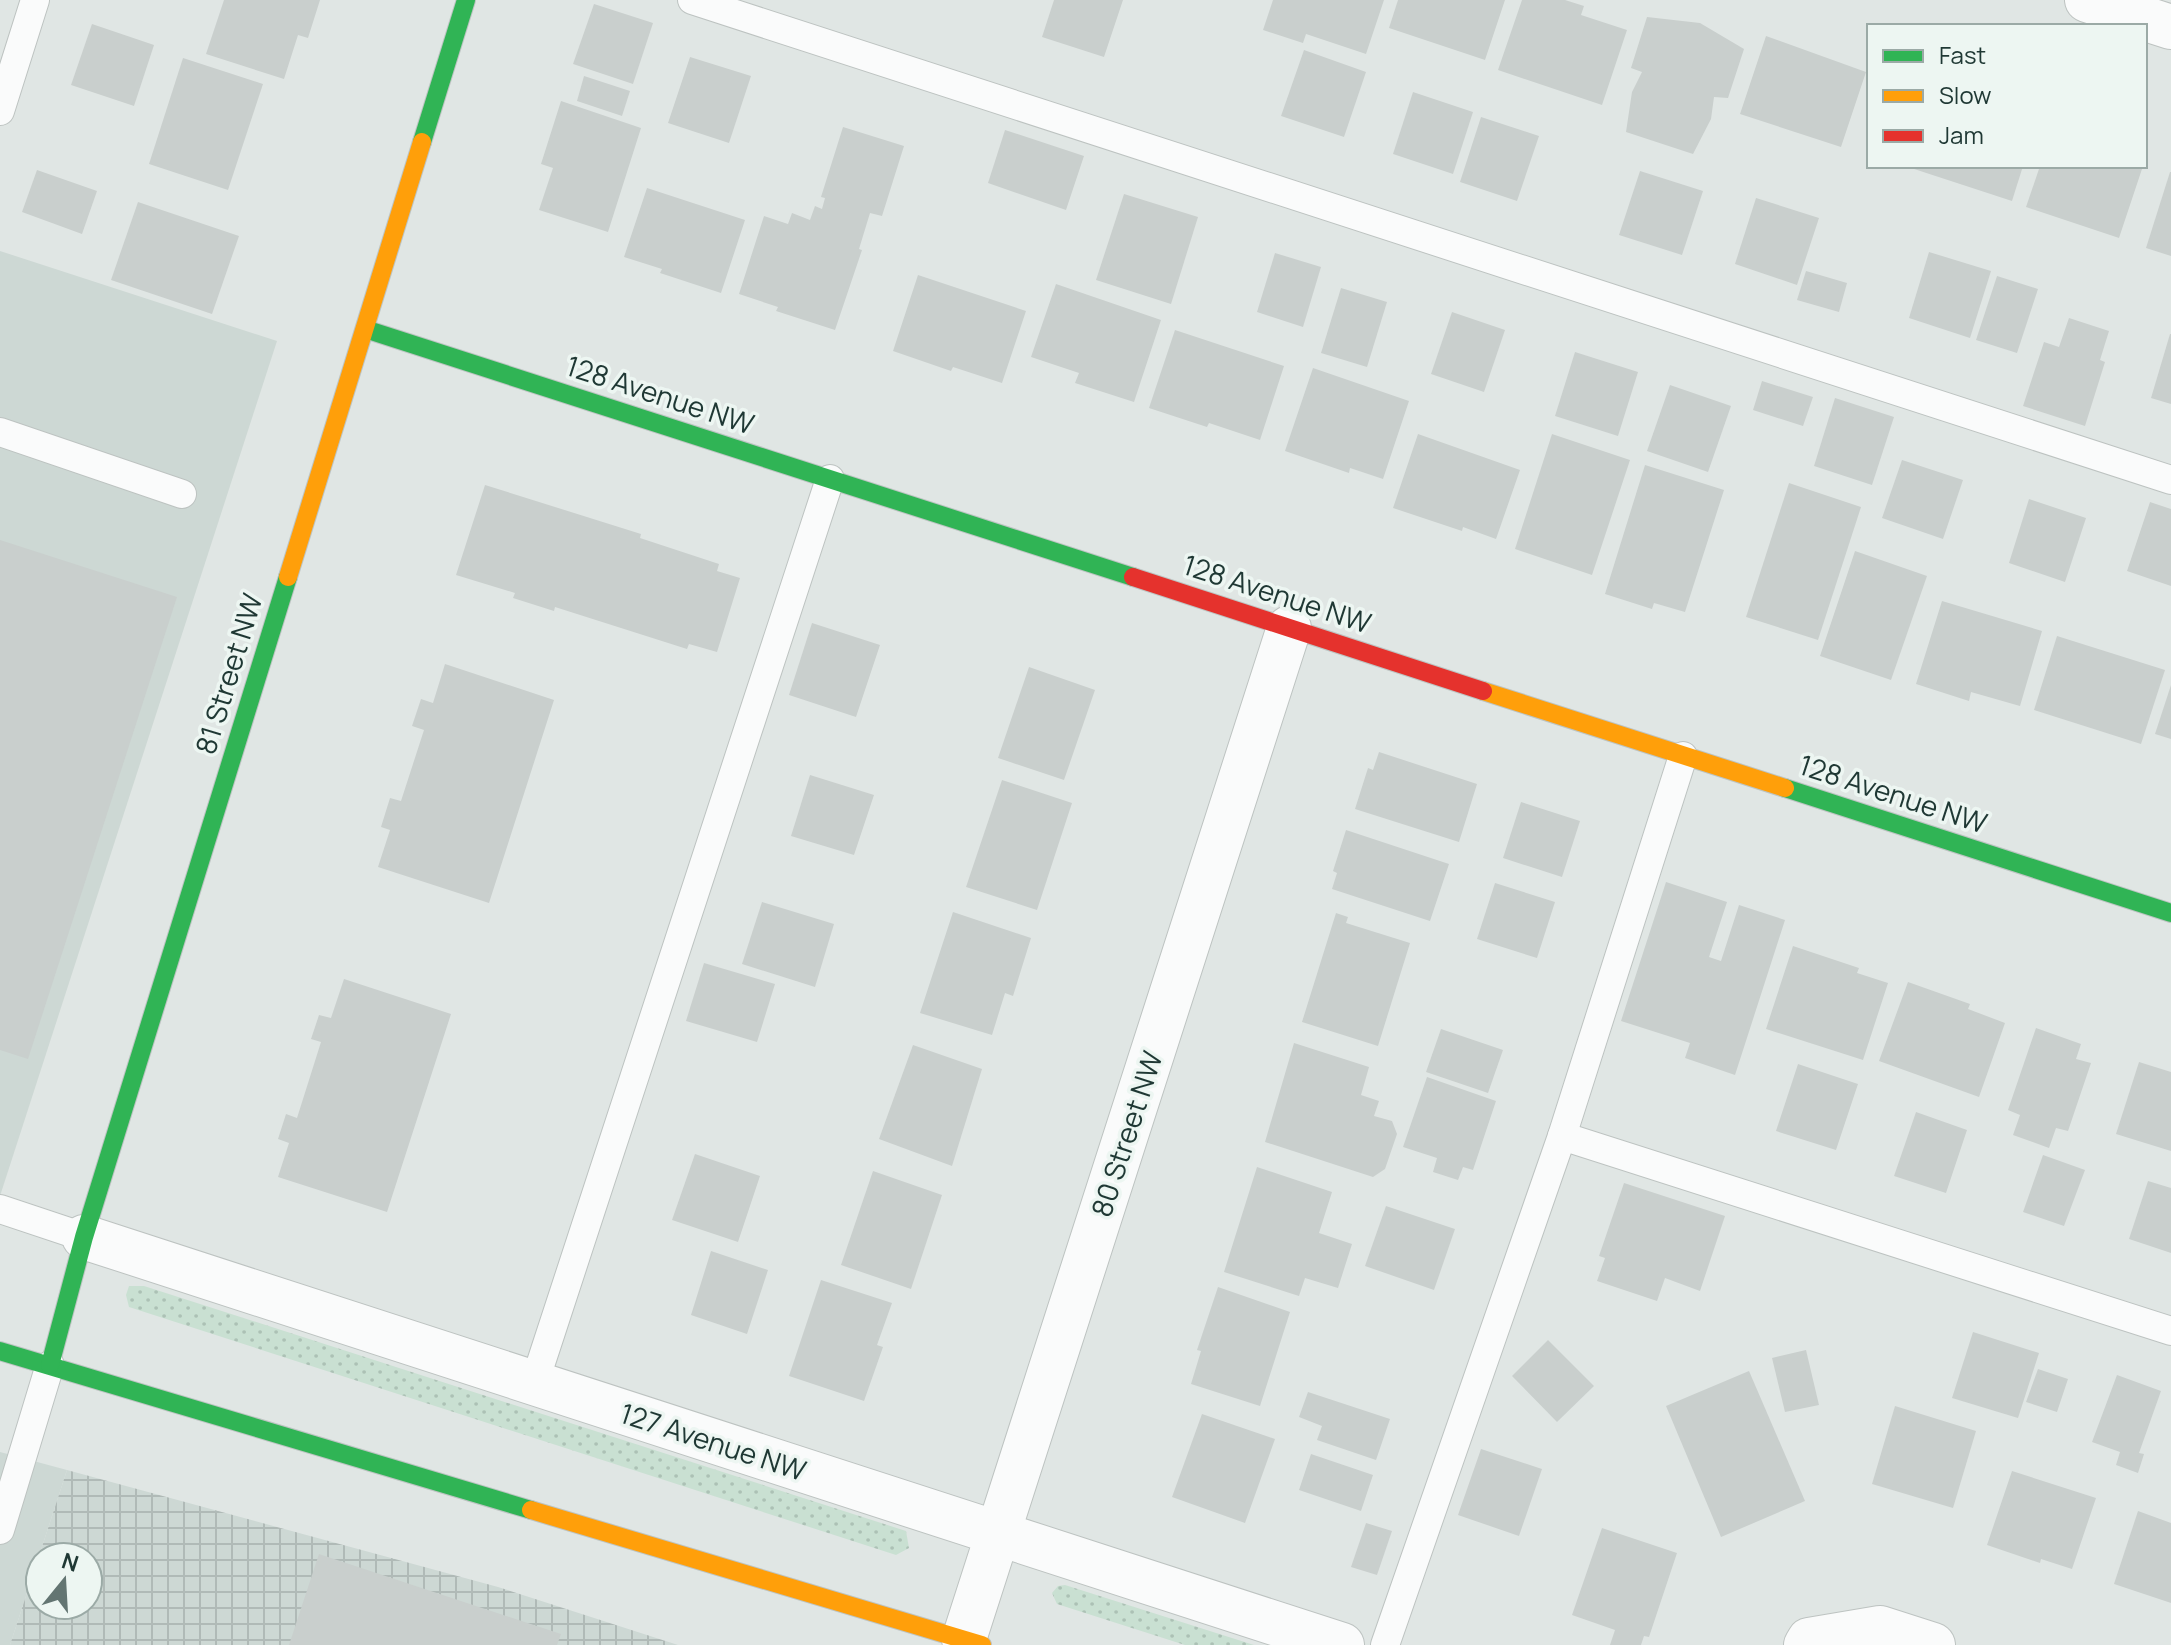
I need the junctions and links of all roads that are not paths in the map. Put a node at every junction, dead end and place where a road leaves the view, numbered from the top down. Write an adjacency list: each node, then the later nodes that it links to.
1 (35, 0): 6 (lane)
2 (466, 0): 7 (street, 81 Street NW)
3 (692, 0): 10 (lane)
4 (2087, 0): 5 (street)
5 (2171, 27)
6 (0, 111)
7 (365, 329): 9 (street, 128 Avenue NW); 17 (street, 81 Street NW)
8 (0, 432): 11 (lane)
9 (830, 479): 12 (street, 128 Avenue NW); 21 (lane)
10 (2171, 480)
11 (182, 494)
12 (1289, 628): 13 (street, 128 Avenue NW); 23 (street, 80 Street NW)
13 (1683, 756): 14 (street, 128 Avenue NW); 15 (lane)
14 (2171, 913)
15 (1562, 1136): 18 (lane); 26 (lane)
16 (0, 1209): 17 (lane)
17 (84, 1237): 20 (street, 81 Street NW); 21 (street, 127 Avenue NW)
18 (2171, 1331)
19 (0, 1351): 20 (street)
20 (50, 1365): 22 (lane); 24 (street)
21 (534, 1384): 23 (street, 127 Avenue NW)
22 (1, 1526)
23 (998, 1533): 24 (street, 80 Street NW); 25 (street, 127 Avenue NW)
24 (973, 1642)
25 (1342, 1645)
26 (1385, 1645)
27 (1806, 1645): 28 (street)
28 (1933, 1645)

